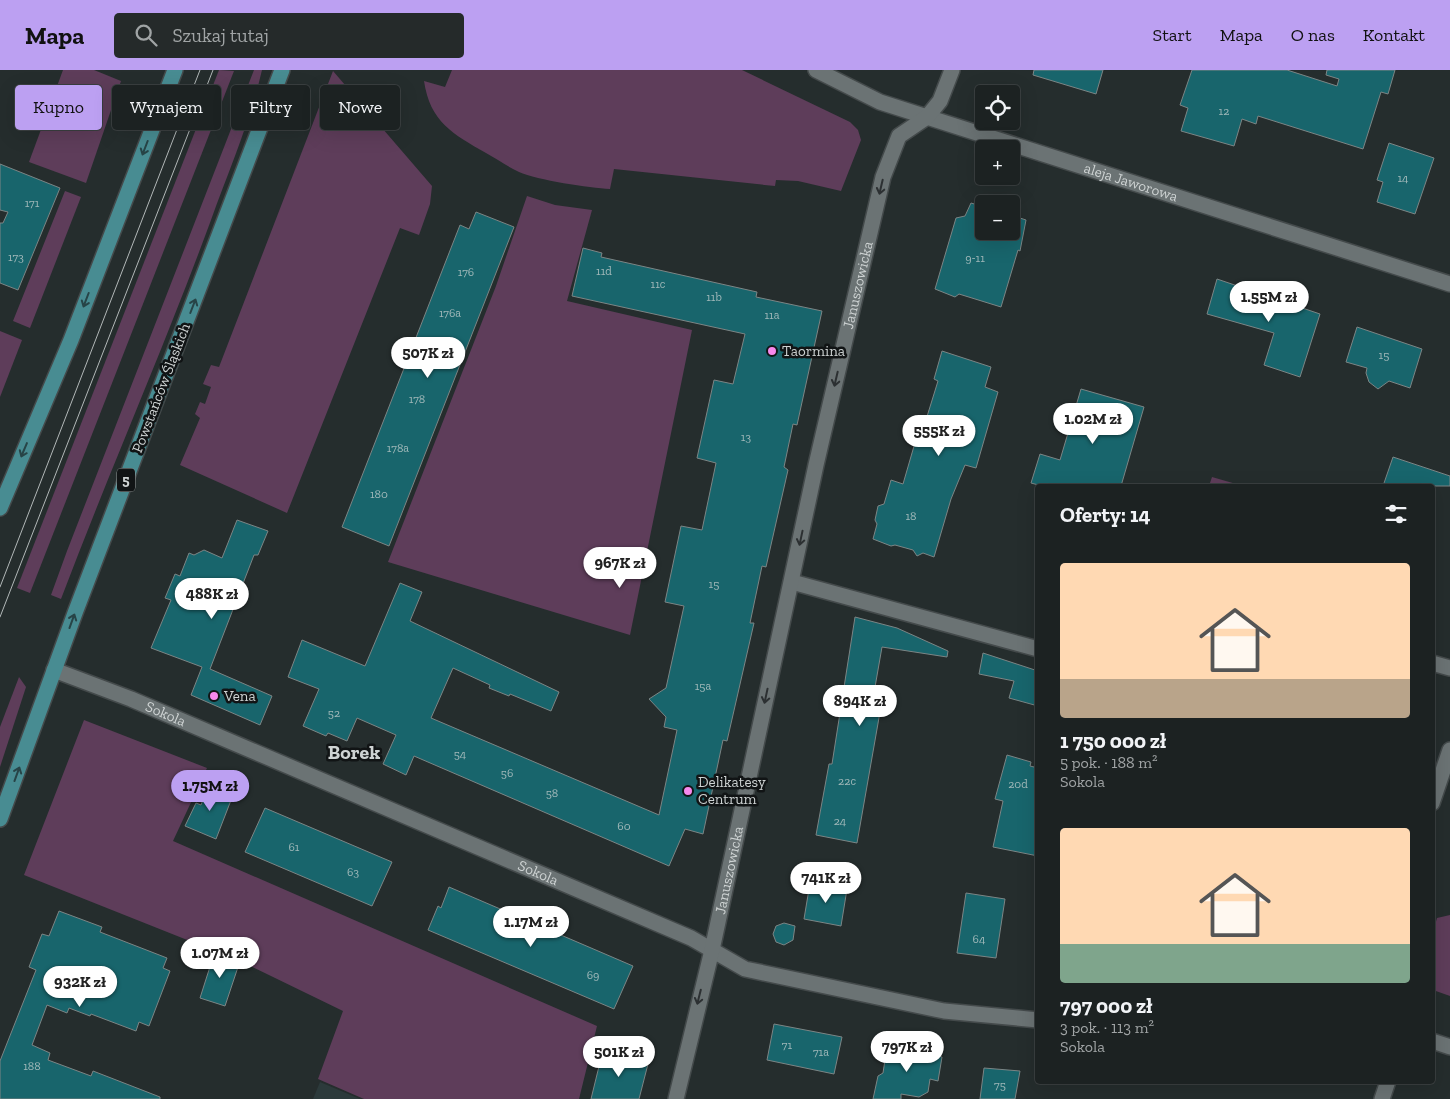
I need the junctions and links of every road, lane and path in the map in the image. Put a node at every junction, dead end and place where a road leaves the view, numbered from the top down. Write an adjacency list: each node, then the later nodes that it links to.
1 (175, 70): 7 (main road, one-way to 7)
2 (282, 70): 12 (main road, Powstańców Śląskich / 5, one-way to 2)
3 (816, 70): 5 (street, aleja Jaworowa)
4 (952, 70): 5 (street, Januszowicka)
5 (927, 118): 6 (street, aleja Jaworowa); 8 (street, Januszowicka, one-way to 8)
6 (1450, 284)
7 (0, 508)
8 (792, 582): 9 (street); 16 (street, Januszowicka, one-way to 16)
9 (1035, 648)
10 (1435, 664): 11 (street)
11 (1450, 668)
12 (54, 670): 15 (main road, Powstańców Śląskich / 5, one-way to 12); 16 (street, Sokola)
13 (1450, 750): 14 (street)
14 (1435, 794)
15 (0, 819)
16 (712, 950): 17 (street, Sokola); 21 (street, Januszowicka, one-way to 21)
17 (1035, 1020)
18 (1435, 1042): 19 (street)
19 (1450, 1046)
20 (1387, 1084): 22 (street)
21 (676, 1099)
22 (1382, 1099)

